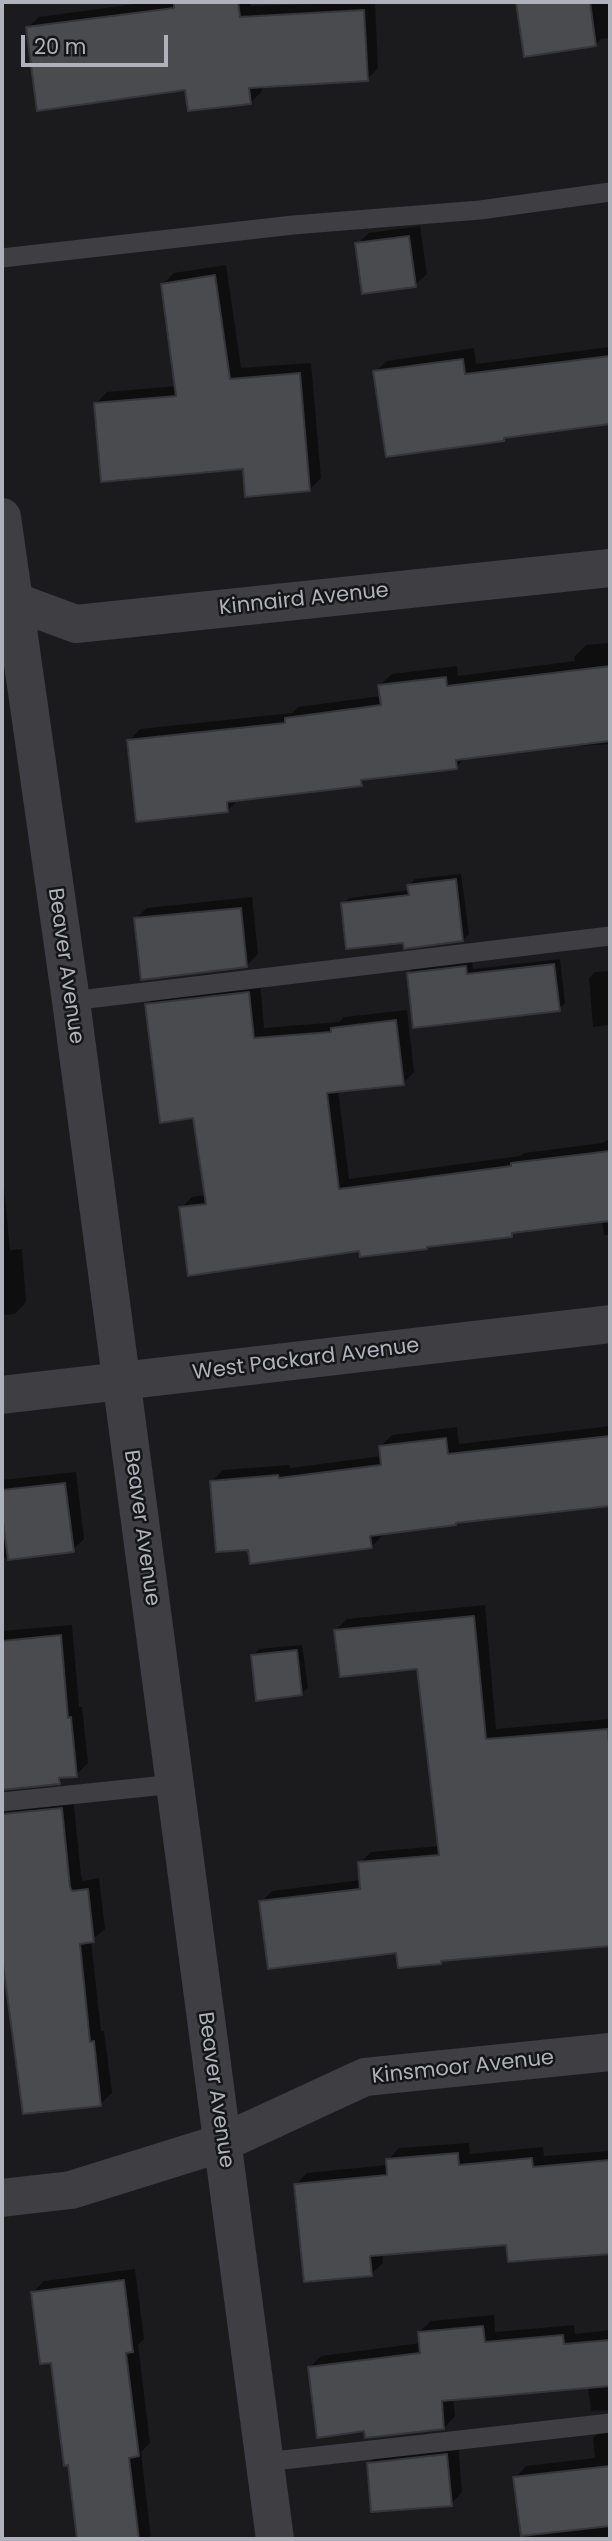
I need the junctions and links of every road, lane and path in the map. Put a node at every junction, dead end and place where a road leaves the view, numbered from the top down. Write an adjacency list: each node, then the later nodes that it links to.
1 (610, 192): 2 (lane)
2 (2, 258)
3 (2, 517): 5 (street, Beaver Avenue)
4 (610, 568): 5 (street, Kinnaird Avenue)
5 (8, 600): 7 (street, Beaver Avenue)
6 (610, 936): 7 (lane)
7 (71, 1002): 9 (street, Beaver Avenue)
8 (610, 1324): 9 (street, West Packard Avenue)
9 (121, 1382): 10 (street, West Packard Avenue); 11 (street, Beaver Avenue)
10 (2, 1395)
11 (175, 1784): 12 (lane); 14 (street, Beaver Avenue)
12 (2, 1802)
13 (610, 2053): 14 (street, Kinsmoor Avenue)
14 (222, 2143): 15 (street, Kinsmoor Avenue); 17 (street, Beaver Avenue)
15 (2, 2198)
16 (610, 2423): 17 (lane)
17 (265, 2462): 18 (street, Beaver Avenue)
18 (275, 2539)

